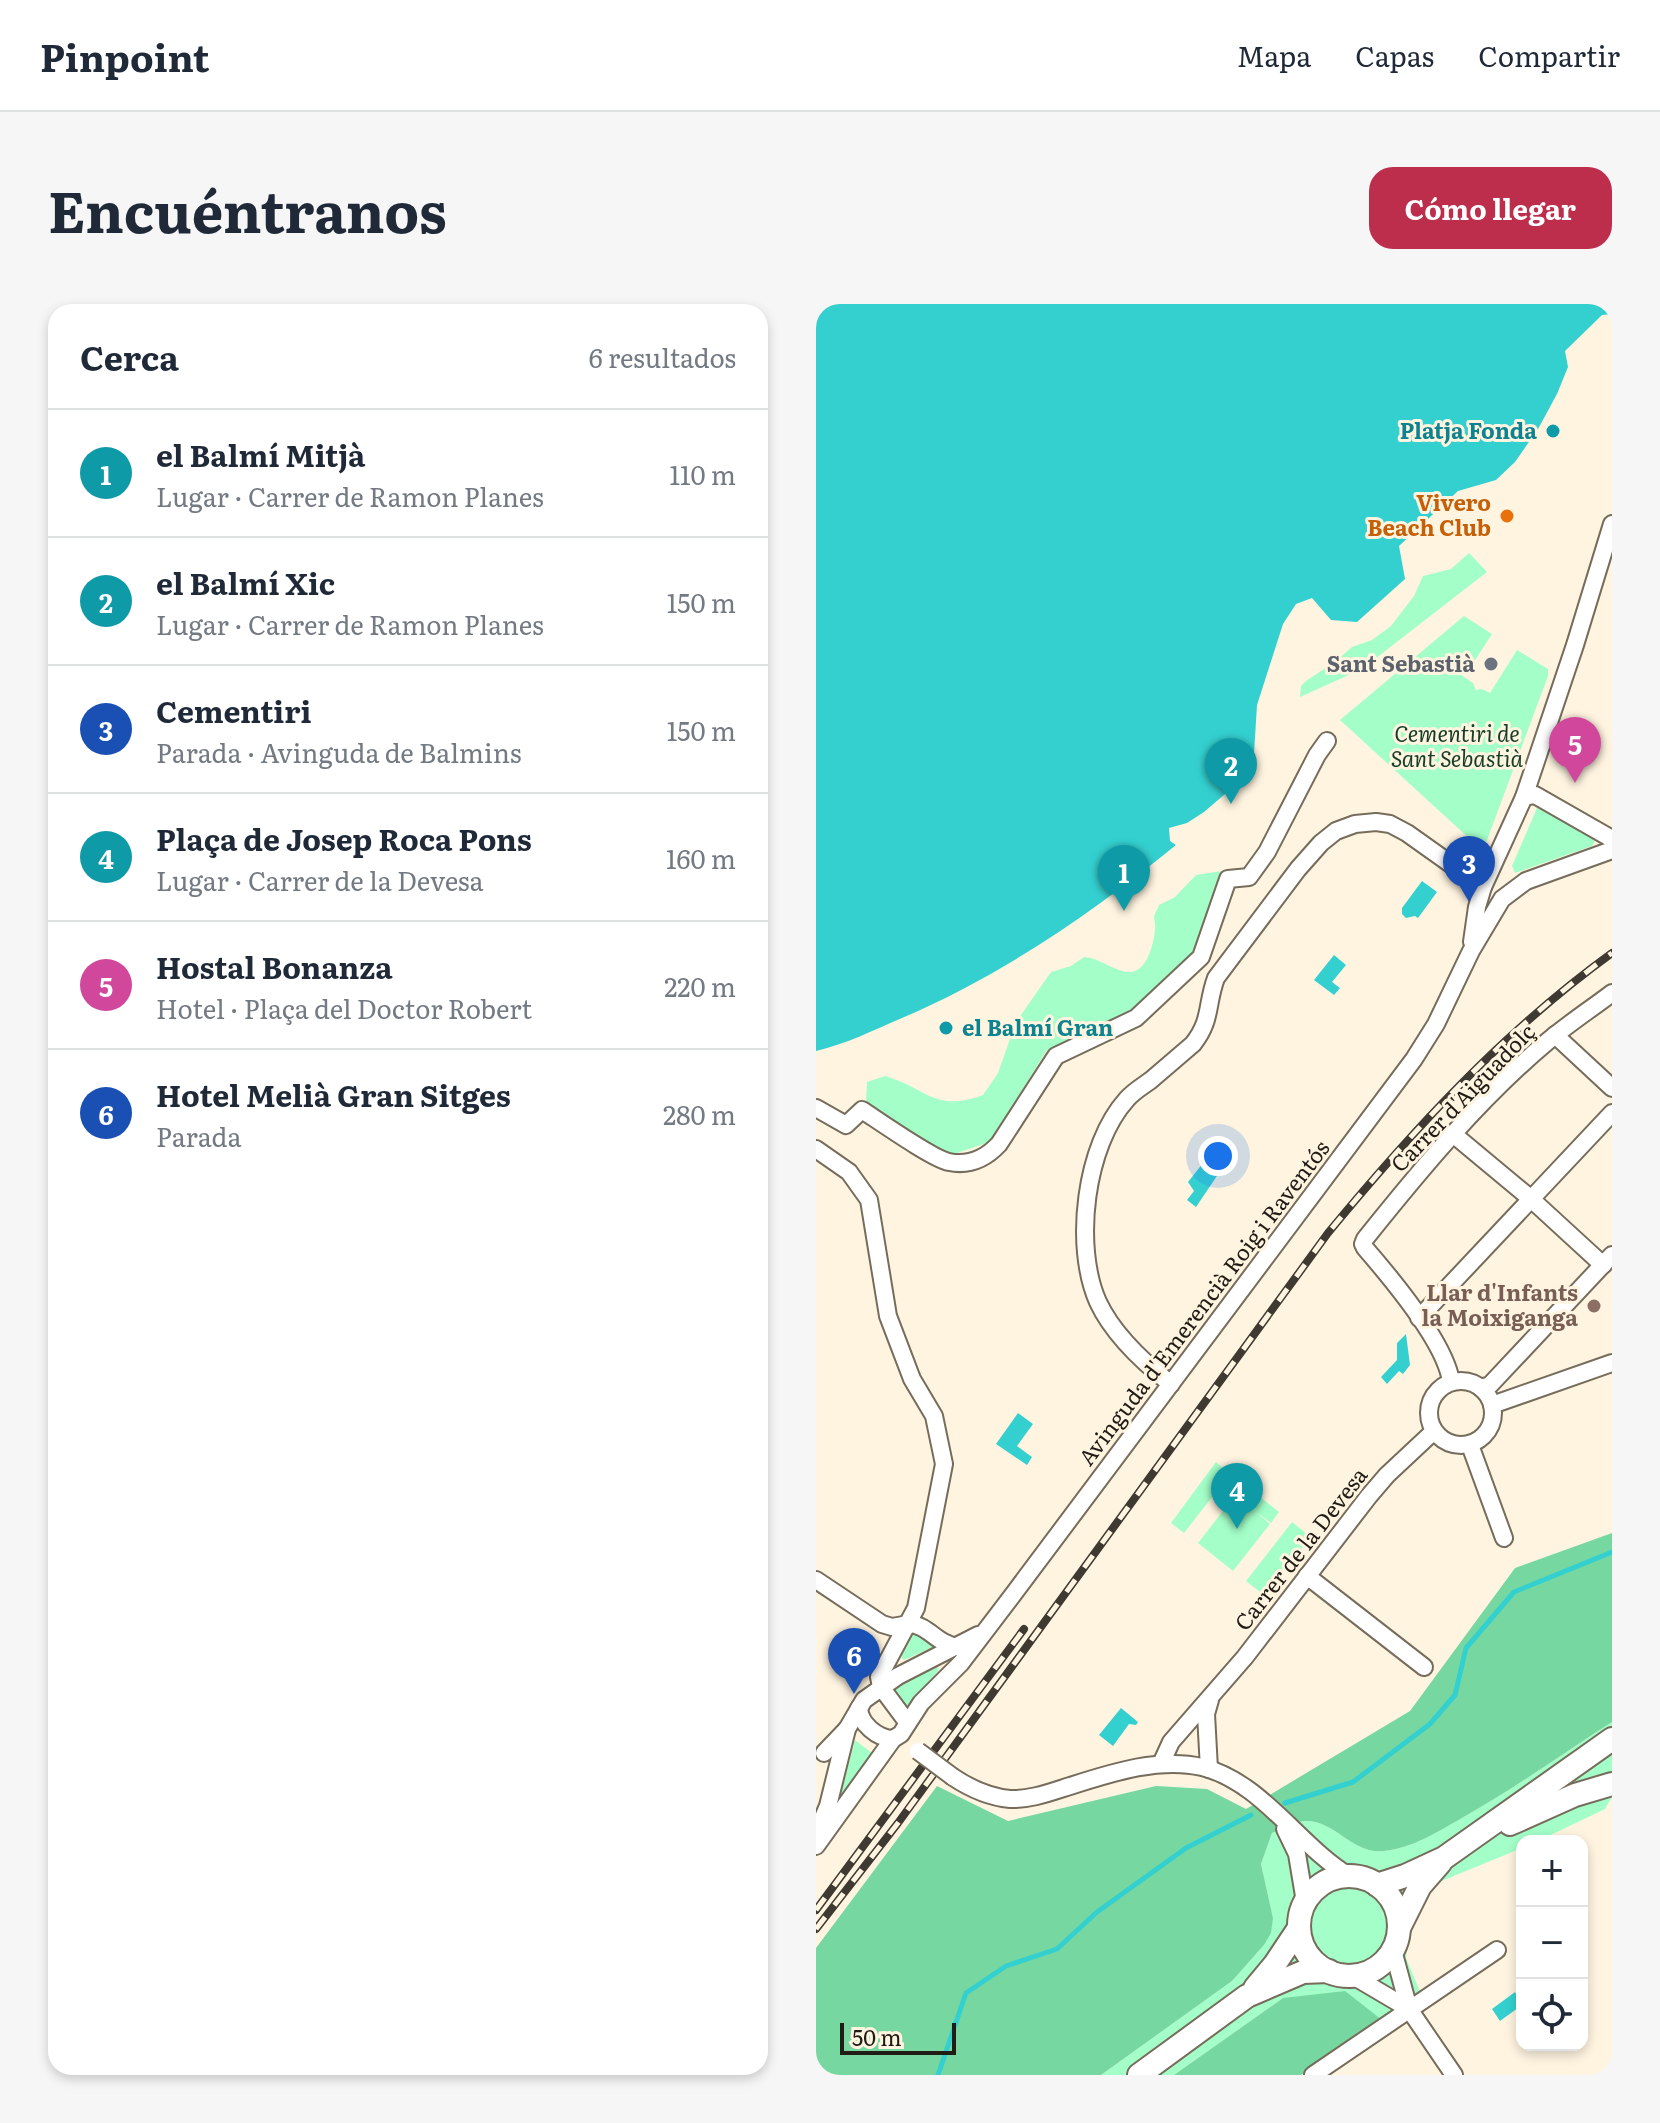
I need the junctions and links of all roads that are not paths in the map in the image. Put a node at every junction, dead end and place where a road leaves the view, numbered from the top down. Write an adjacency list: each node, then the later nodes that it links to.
1 (1612, 524): 2 (street)
2 (1607, 563): 4 (street)
3 (1327, 741): 13 (street)
4 (1524, 797): 5 (street); 6 (street)
5 (1612, 838): 7 (street)
6 (1497, 859): 7 (street); 8 (street)
7 (1520, 884): 9 (street)
8 (1483, 887): 9 (street); 22 (street)
9 (1471, 951): 22 (street, Avinguda d'Emerencià Roig i Raventós)
10 (1612, 993): 11 (street, Carrer d'Aiguadolç)
11 (1555, 1035): 12 (street); 15 (street, Carrer d'Aiguadolç)
12 (1612, 1088)
13 (816, 1108)
14 (1612, 1113): 17 (street)
15 (1453, 1134): 17 (street); 19 (street, Carrer d'Aiguadolç)
16 (816, 1149): 30 (street)
17 (1530, 1198): 18 (street); 19 (street)
18 (1607, 1260): 23 (street)
19 (1419, 1318): 21 (street)
20 (1612, 1363): 24 (street)
21 (1451, 1382): 23 (street); 25 (street)
22 (1171, 1384): 31 (street, Avinguda d'Emerencià Roig i Raventós)
23 (1481, 1388): 24 (street)
24 (1492, 1405): 26 (street)
25 (1433, 1432): 26 (street); 28 (street, Carrer de la Devesa)
26 (1470, 1445): 27 (street)
27 (1504, 1538)
28 (1307, 1576): 33 (street); 35 (street, Carrer de la Devesa)
29 (817, 1582): 30 (street)
30 (909, 1624): 32 (street); 34 (street)
31 (984, 1630): 32 (street, Avinguda d'Emerencià Roig i Raventós); 38 (street, Avinguda d'Emerencià Roig i Raventós)
32 (958, 1647): 34 (street, Avinguda d'Emerencià Roig i Raventós)
33 (1424, 1667)
34 (881, 1687): 36 (street); 38 (street)
35 (1210, 1699): 41 (street, Carrer de la Devesa); 42 (street)
36 (859, 1708): 37 (street); 38 (street)
37 (847, 1729): 40 (street); 45 (street)
38 (900, 1732): 41 (street, bridge); 46 (street, Avinguda d'Emerencià Roig i Raventós)
39 (1612, 1739): 47 (main road)
40 (824, 1753)
41 (1161, 1764): 42 (street)
42 (1209, 1769): 44 (street)
43 (1612, 1784): 47 (main road)
44 (1281, 1820): 48 (street); 50 (street)
45 (816, 1834)
46 (816, 1846)
47 (1450, 1854): 49 (main road); 51 (main road)
48 (1349, 1876): 49 (main road); 50 (main road)
49 (1377, 1885): 51 (main road)
50 (1305, 1902): 52 (main road)
51 (1400, 1926): 53 (main road)
52 (1299, 1928): 55 (main road); 57 (main road)
53 (1393, 1950): 56 (main road); 58 (street)
54 (1497, 1950): 58 (street)
55 (1329, 1971): 56 (main road); 57 (main road)
56 (1353, 1976): 58 (street)
57 (1247, 1996): 59 (main road)
58 (1409, 2009): 60 (street); 61 (street)
59 (1139, 2075)
60 (1313, 2075)
61 (1454, 2075)

